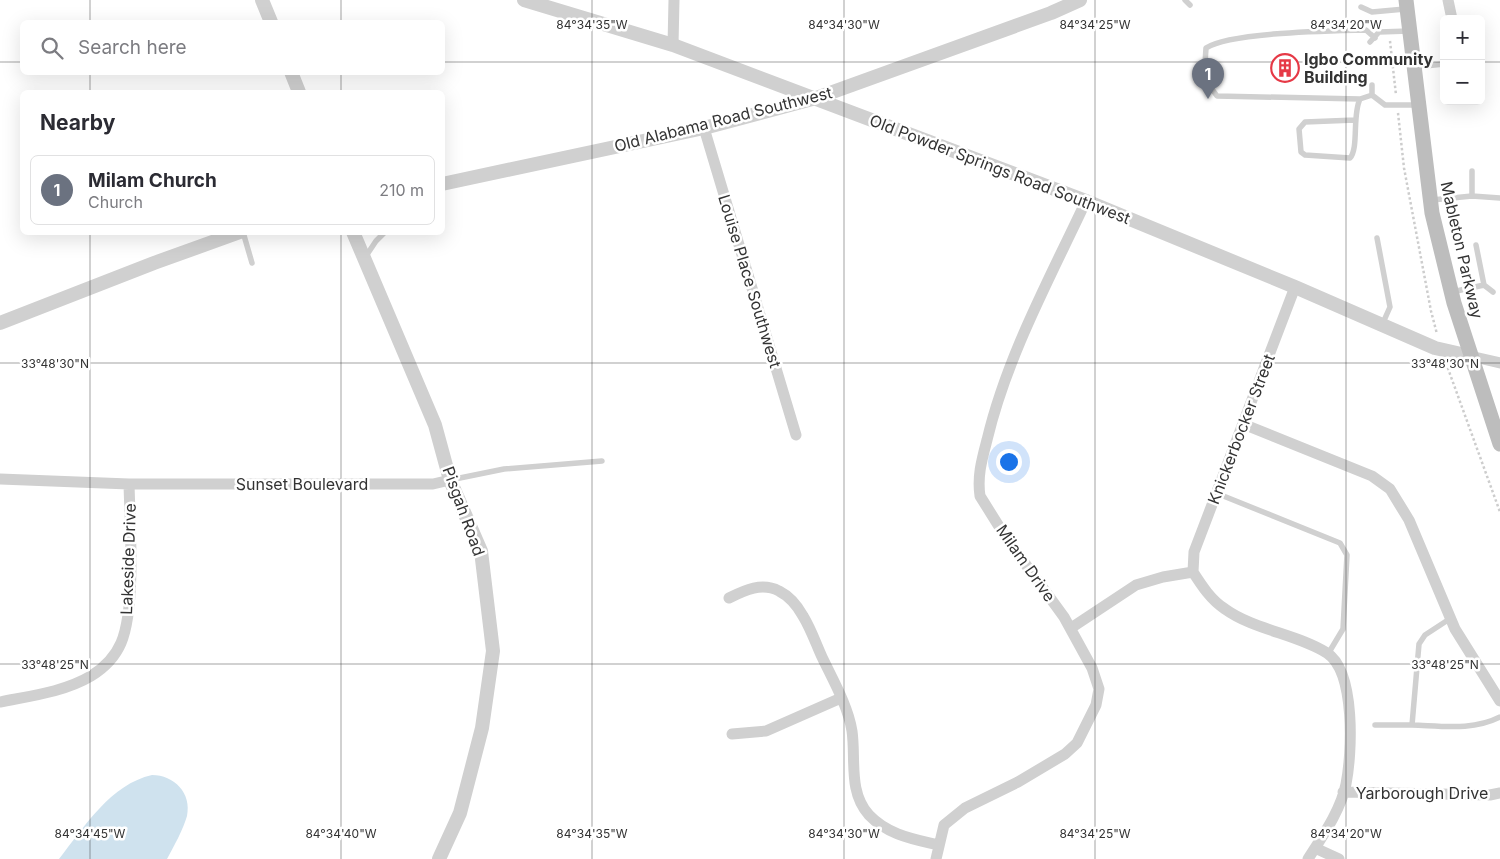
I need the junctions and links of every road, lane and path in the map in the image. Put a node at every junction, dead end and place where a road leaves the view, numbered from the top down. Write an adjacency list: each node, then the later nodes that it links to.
1 (262, 0): 9 (street)
2 (524, 0): 11 (street, Old Powder Springs Road Southwest)
3 (674, 0): 11 (street)
4 (1080, 0): 18 (street, Old Alabama Road Southwest)
5 (1448, 0): 8 (street)
6 (1407, 4): 7 (lane); 10 (main road, Mableton Parkway)
7 (1361, 7)
8 (1451, 15)
9 (270, 20)
10 (1410, 31): 13 (main road, Mableton Parkway); 19 (lane)
11 (673, 44): 18 (street, Old Powder Springs Road Southwest)
12 (1440, 65): 13 (lane)
13 (1414, 68): 20 (main road, Mableton Parkway)
14 (292, 75): 16 (street)
15 (1372, 86): 17 (lane)
16 (298, 90)
17 (1372, 95): 19 (lane); 20 (lane)
18 (816, 98): 22 (street, Old Alabama Road Southwest); 27 (street, Old Powder Springs Road Southwest)
19 (1360, 99): 21 (lane)
20 (1418, 105): 28 (main road, Mableton Parkway)
21 (1355, 120): 21 (lane)
22 (704, 128): 24 (street, Old Alabama Road Southwest); 46 (street, Louise Place Southwest)
23 (1472, 171): 25 (lane)
24 (445, 183)
25 (1472, 196): 26 (lane); 28 (lane)
26 (1500, 198)
27 (1086, 201): 38 (street, Old Powder Springs Road Southwest); 56 (street, Milam Drive)
28 (1430, 201): 39 (main road, Mableton Parkway)
29 (233, 235): 41 (street)
30 (243, 235): 36 (lane)
31 (354, 235): 35 (street, Pisgah Road)
32 (382, 235): 35 (lane)
33 (1377, 238): 42 (lane)
34 (1476, 245): 37 (lane)
35 (364, 260): 50 (street, Pisgah Road)
36 (252, 263)
37 (1484, 285): 39 (lane); 40 (lane)
38 (1296, 287): 42 (street, Old Powder Springs Road Southwest); 45 (street, Knickerbocker Street)
39 (1451, 292): 43 (main road, Mableton Parkway)
40 (1493, 292)
41 (0, 324)
42 (1382, 325): 43 (street, Old Powder Springs Road Southwest)
43 (1470, 356): 44 (street); 47 (main road, Mableton Parkway)
44 (1500, 363)
45 (1243, 424): 52 (street, Knickerbocker Street); 55 (street)
46 (796, 435)
47 (1500, 444)
48 (602, 460): 50 (lane, Sunset Boulevard)
49 (0, 479): 51 (street, Sunset Boulevard)
50 (450, 480): 51 (street, Sunset Boulevard); 69 (street, Pisgah Road)
51 (130, 484): 60 (street, Lakeside Drive)
52 (1216, 493): 53 (street, Knickerbocker Street); 57 (lane)
53 (1192, 572): 56 (street); 57 (street)
54 (729, 598): 58 (street)
55 (1451, 618): 59 (street); 63 (lane)
56 (1070, 628): 67 (street, Milam Drive)
57 (1328, 654): 65 (street)
58 (841, 698): 64 (street); 67 (street)
59 (1500, 701)
60 (0, 702)
61 (1500, 717): 63 (lane)
62 (1375, 725): 63 (lane)
63 (1412, 725)
64 (732, 734)
65 (1344, 792): 66 (street, Yarborough Drive); 68 (street)
66 (1500, 793)
67 (938, 844): 70 (street, Milam Drive)
68 (1315, 848): 71 (street); 72 (street)
69 (439, 859)
70 (936, 859)
71 (1308, 859)
72 (1339, 859)

